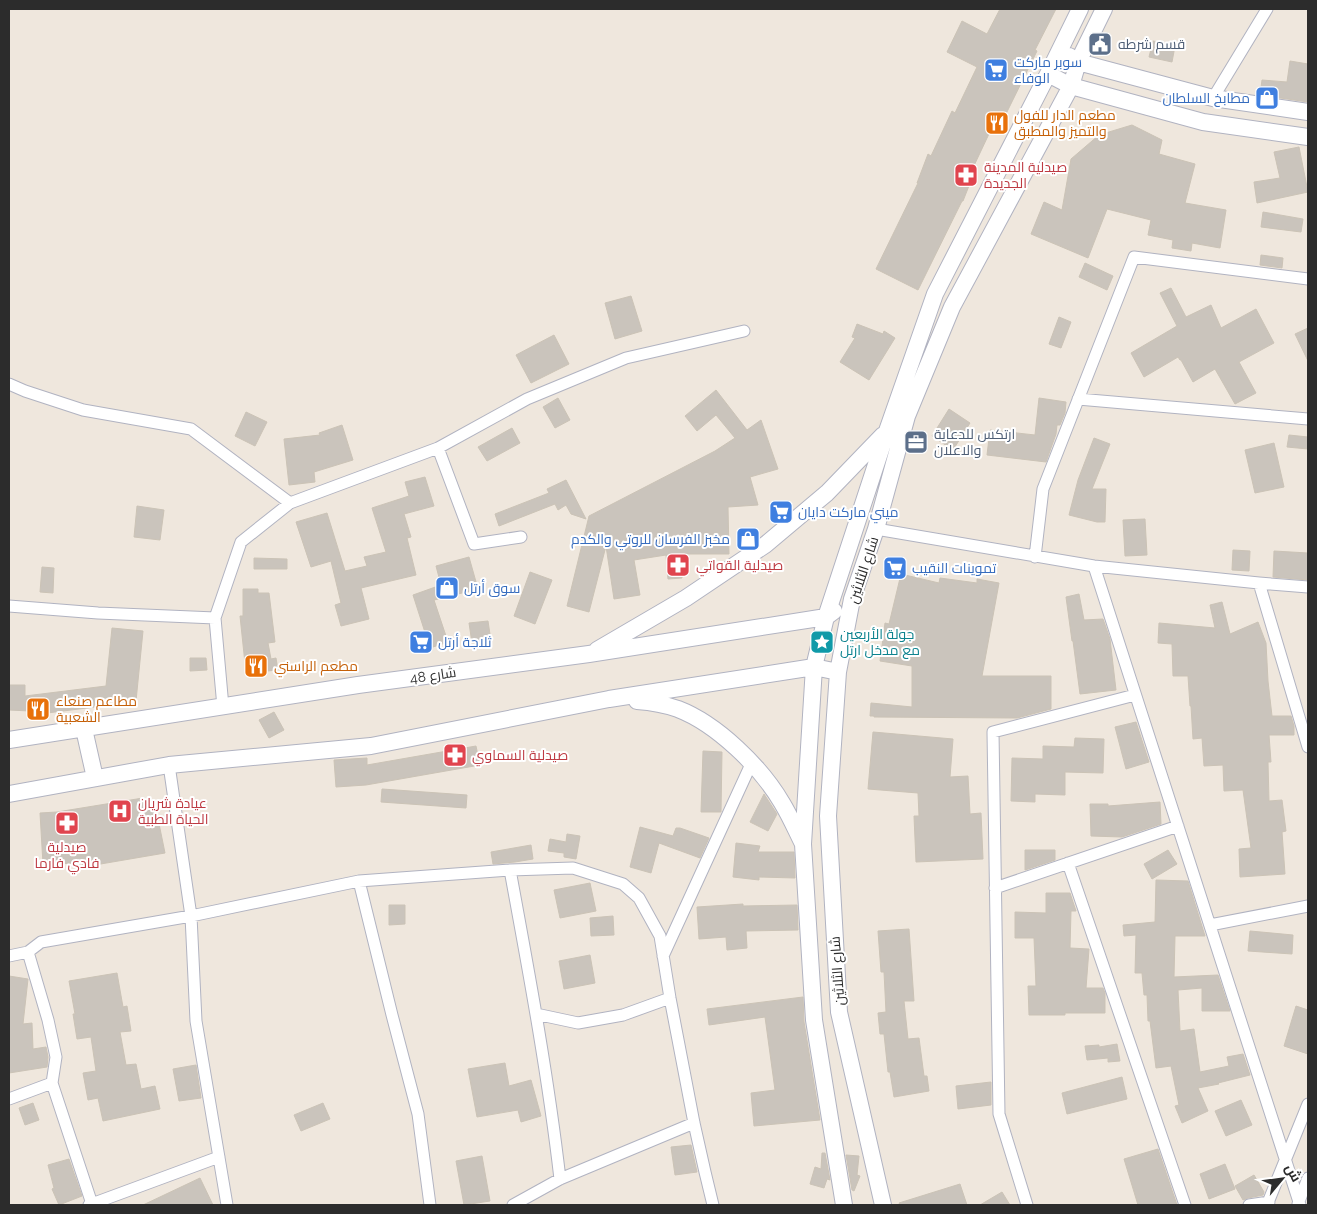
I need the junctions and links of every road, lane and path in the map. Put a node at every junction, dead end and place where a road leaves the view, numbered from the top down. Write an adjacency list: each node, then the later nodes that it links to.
1 (1080, 9): 4 (main road, شارع الثلاثين)
2 (1104, 9): 5 (main road, شارع الثلاثين)
3 (1268, 9): 8 (street)
4 (1059, 49): 5 (main road); 6 (main road, شارع الثلاثين)
5 (1078, 62): 7 (main road, شارع الثلاثين); 8 (main road)
6 (1048, 74): 7 (main road); 16 (main road, شارع الثلاثين)
7 (1071, 86): 10 (main road); 19 (main road, شارع الثلاثين)
8 (1213, 98): 9 (main road)
9 (1308, 112)
10 (1308, 137)
11 (1308, 279): 14 (street)
12 (744, 331): 17 (street)
13 (9, 384): 18 (street)
14 (1078, 399): 15 (street); 21 (street)
15 (1308, 419)
16 (887, 431): 27 (main road, شارع الثلاثين); 29 (main road)
17 (438, 448): 18 (street); 20 (street)
18 (290, 503): 28 (street)
19 (876, 530): 21 (street); 25 (main road, شارع الثلاثين)
20 (521, 537)
21 (1035, 557): 22 (street)
22 (1094, 566): 23 (street); 32 (street)
23 (1259, 583): 24 (street); 37 (street)
24 (1308, 587)
25 (852, 599): 27 (main road, شارع 48); 31 (main road, شارع الثلاثين)
26 (9, 606): 28 (street)
27 (826, 617): 29 (main road, شارع 48); 30 (main road, شارع الثلاثين)
28 (215, 618): 34 (street)
29 (589, 654): 34 (main road, شارع 48)
30 (814, 667): 31 (main road); 33 (main road); 43 (main road, شارع الثلاثين)
31 (838, 672): 72 (main road, شارع الثلاثين)
32 (1135, 695): 42 (street); 47 (street)
33 (609, 699): 38 (main road); 39 (main road)
34 (223, 707): 35 (main road, شارع 48)
35 (84, 729): 36 (main road, شارع 48); 40 (main road)
36 (9, 740)
37 (1308, 747)
38 (752, 762): 43 (main road); 53 (street)
39 (169, 765): 40 (main road); 49 (street)
40 (95, 778): 41 (main road)
41 (9, 794)
42 (1178, 826): 44 (street); 50 (street)
43 (803, 844): 71 (main road, شارع الثلاثين)
44 (1068, 863): 47 (street); 74 (street)
45 (510, 870): 46 (street); 53 (street); 55 (street)
46 (359, 880): 49 (street); 68 (street)
47 (995, 888): 73 (street)
48 (1308, 906): 50 (street)
49 (191, 916): 51 (street); 60 (street)
50 (1210, 925): 61 (street)
51 (28, 952): 52 (street); 56 (street)
52 (9, 956)
53 (663, 957): 54 (street)
54 (670, 998): 55 (street); 59 (street)
55 (536, 1014): 63 (street)
56 (52, 1083): 57 (street); 66 (street)
57 (9, 1100)
58 (1308, 1104): 61 (street)
59 (694, 1123): 63 (street); 70 (street)
60 (219, 1157): 66 (street); 67 (street)
61 (1285, 1160): 64 (street); 65 (street)
62 (1308, 1178): 65 (street)
63 (560, 1179): 69 (street)
64 (1268, 1203): 75 (street)
65 (1298, 1204)
66 (90, 1205)
67 (227, 1205)
68 (430, 1205)
69 (513, 1205)
70 (713, 1205)
71 (844, 1205)
72 (883, 1205)
73 (1027, 1205)
74 (1184, 1205)
75 (1249, 1205)

